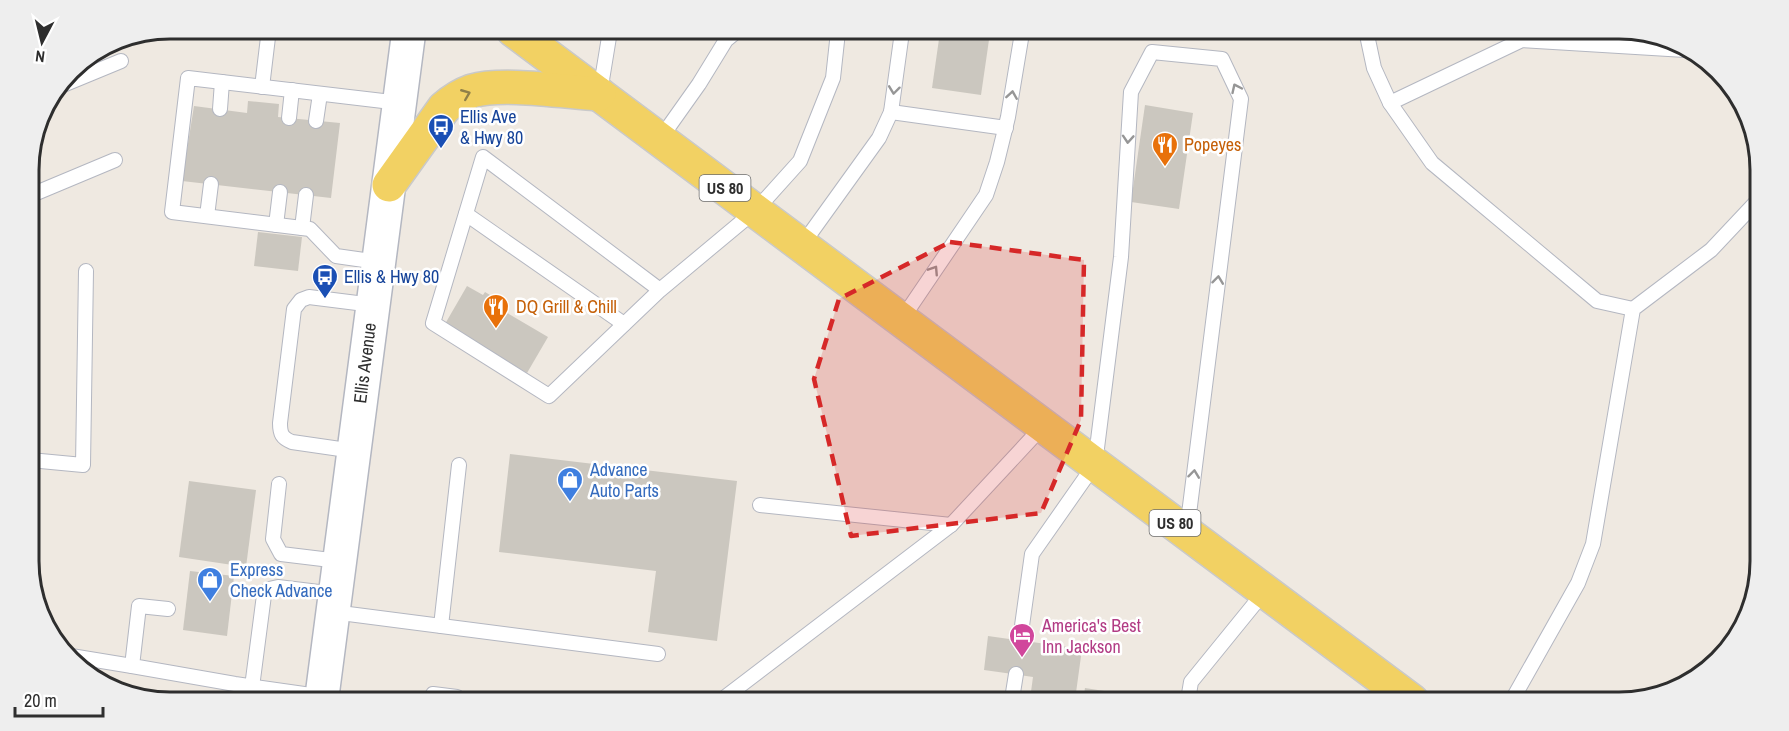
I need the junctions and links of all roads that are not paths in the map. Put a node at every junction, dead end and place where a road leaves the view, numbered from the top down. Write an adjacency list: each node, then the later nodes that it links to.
1 (268, 39): 14 (lane)
2 (408, 39): 18 (main road, Ellis Avenue)
3 (525, 39): 17 (main road, US 80)
4 (609, 39): 17 (lane)
5 (727, 39): 25 (lane)
6 (837, 39): 33 (lane)
7 (901, 39): 21 (lane, one-way to 21)
8 (1021, 39): 24 (lane, one-way to 8)
9 (1368, 39): 19 (lane)
10 (1669, 49): 19 (lane)
11 (121, 61): 12 (lane)
12 (74, 80)
13 (222, 82): 14 (lane); 20 (lane); 35 (lane)
14 (262, 87): 15 (lane)
15 (292, 90): 16 (lane); 22 (lane)
16 (320, 94): 18 (lane); 23 (lane)
17 (599, 94): 25 (main road, US 80); 28 (main road, one-way to 17)
18 (400, 103): 28 (main road, Ellis Avenue)
19 (1390, 103): 43 (lane)
20 (220, 110)
21 (891, 112): 24 (lane); 38 (lane)
22 (289, 118)
23 (316, 121)
24 (1006, 129): 44 (lane, one-way to 24)
25 (659, 139): 33 (main road, US 80)
26 (115, 160): 29 (lane)
27 (211, 184): 35 (lane)
28 (388, 185): 39 (main road, Ellis Avenue)
29 (39, 192)
30 (280, 192): 36 (lane)
31 (306, 195): 37 (lane)
32 (1750, 209): 43 (lane)
33 (756, 210): 38 (main road, US 80); 41 (lane)
34 (466, 214): 41 (lane); 45 (lane); 45 (lane)
35 (207, 216): 36 (lane)
36 (276, 225): 37 (lane)
37 (302, 228): 39 (lane)
38 (802, 245): 44 (main road, US 80)
39 (378, 262): 42 (main road, Ellis Avenue)
40 (86, 271): 48 (lane)
41 (660, 290): 45 (lane)
42 (373, 305): 47 (main road, Ellis Avenue); 47 (lane)
43 (1633, 309): 73 (lane)
44 (902, 319): 46 (main road, US 80)
45 (624, 324)
46 (1044, 425): 49 (main road, US 80); 53 (lane)
47 (354, 451): 55 (main road, Ellis Avenue)
48 (39, 461)
49 (1095, 464): 54 (main road, US 80); 54 (lane, one-way to 49); 60 (lane)
50 (459, 465): 59 (lane)
51 (279, 484): 55 (lane)
52 (760, 506): 53 (lane)
53 (951, 525): 69 (lane)
54 (1186, 532): 56 (main road, US 80)
55 (339, 561): 57 (main road, Ellis Avenue)
56 (1265, 591): 71 (lane); 72 (main road, US 80)
57 (334, 603): 59 (lane); 65 (lane); 68 (main road, Ellis Avenue)
58 (168, 609): 63 (lane)
59 (441, 626): 61 (lane)
60 (1020, 640)
61 (658, 654)
62 (81, 658): 63 (lane)
63 (132, 666): 66 (lane)
64 (1016, 674): 70 (lane)
65 (252, 687): 66 (lane); 67 (lane)
66 (234, 690)
67 (290, 692)
68 (321, 692)
69 (732, 692)
70 (1013, 692)
71 (1189, 692)
72 (1395, 692)
73 (1518, 692)

